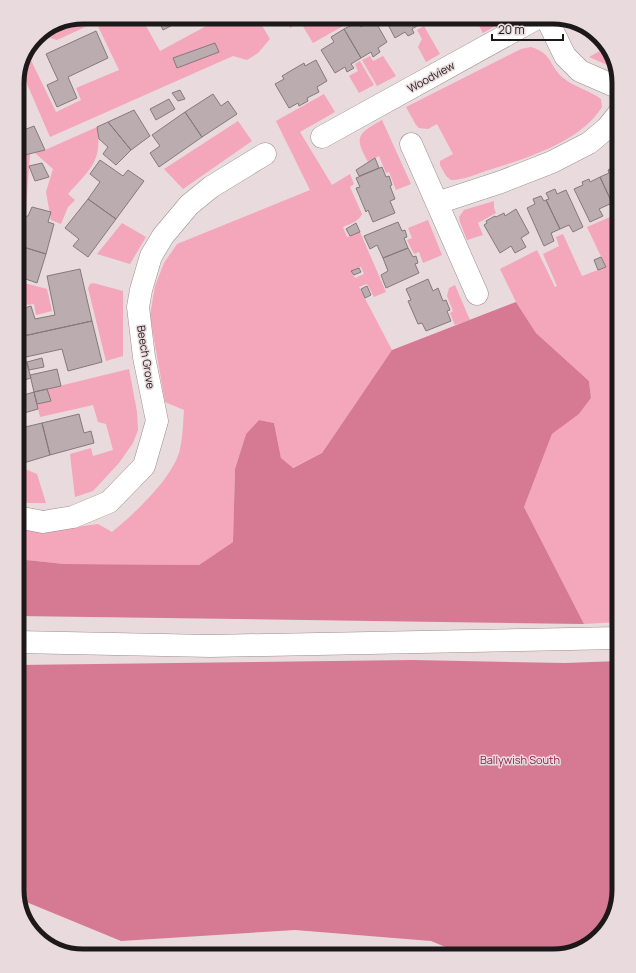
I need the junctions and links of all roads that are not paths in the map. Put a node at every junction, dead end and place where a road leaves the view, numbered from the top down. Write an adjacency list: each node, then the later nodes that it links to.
1 (526, 24): 5 (street, Woodview)
2 (549, 24): 3 (street)
3 (612, 85)
4 (612, 122): 8 (street)
5 (322, 138)
6 (411, 144): 8 (street)
7 (265, 154): 10 (street, Beech Grove)
8 (437, 202): 9 (street)
9 (477, 294)
10 (24, 518)
11 (612, 638): 12 (street)
12 (24, 642)

